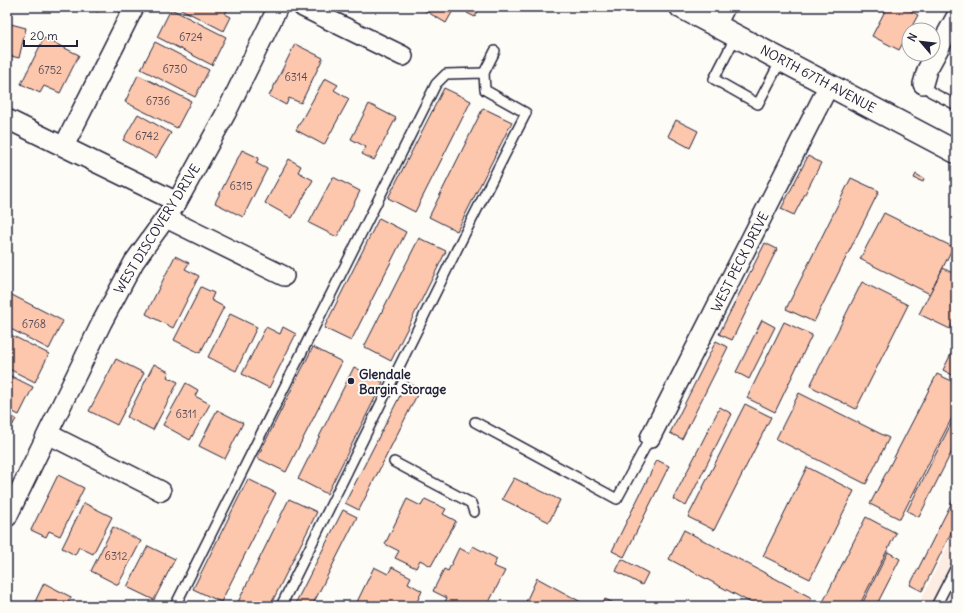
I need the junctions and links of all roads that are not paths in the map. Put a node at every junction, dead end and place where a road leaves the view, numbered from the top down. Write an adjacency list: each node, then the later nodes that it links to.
1 (134, 7): 16 (street)
2 (278, 7): 18 (street, WEST DISCOVERY DRIVE)
3 (303, 7): 9 (street)
4 (681, 7): 5 (main road, NORTH 67TH AVENUE)
5 (721, 16): 7 (main road, NORTH 67TH AVENUE)
6 (956, 17): 12 (street)
7 (736, 36): 10 (main road, NORTH 67TH AVENUE); 10 (lane)
8 (495, 51): 11 (lane)
9 (403, 56)
10 (781, 60): 13 (main road, NORTH 67TH AVENUE)
11 (484, 73): 29 (lane); 30 (lane)
12 (923, 84): 14 (lane)
13 (829, 85): 17 (main road, NORTH 67TH AVENUE); 23 (street, WEST PECK DRIVE)
14 (956, 105)
15 (7, 118): 16 (street)
16 (64, 146): 18 (street)
17 (956, 152)
18 (177, 202): 19 (street, WEST DISCOVERY DRIVE)
19 (166, 218): 20 (street); 22 (street, WEST DISCOVERY DRIVE)
20 (284, 276)
21 (475, 422): 23 (lane)
22 (48, 434): 25 (street); 27 (street, WEST DISCOVERY DRIVE)
23 (650, 438)
24 (394, 462): 26 (lane)
25 (161, 491)
26 (474, 512)
27 (7, 517)
28 (956, 567): 31 (lane)
29 (175, 606)
30 (281, 606)
31 (936, 606)

